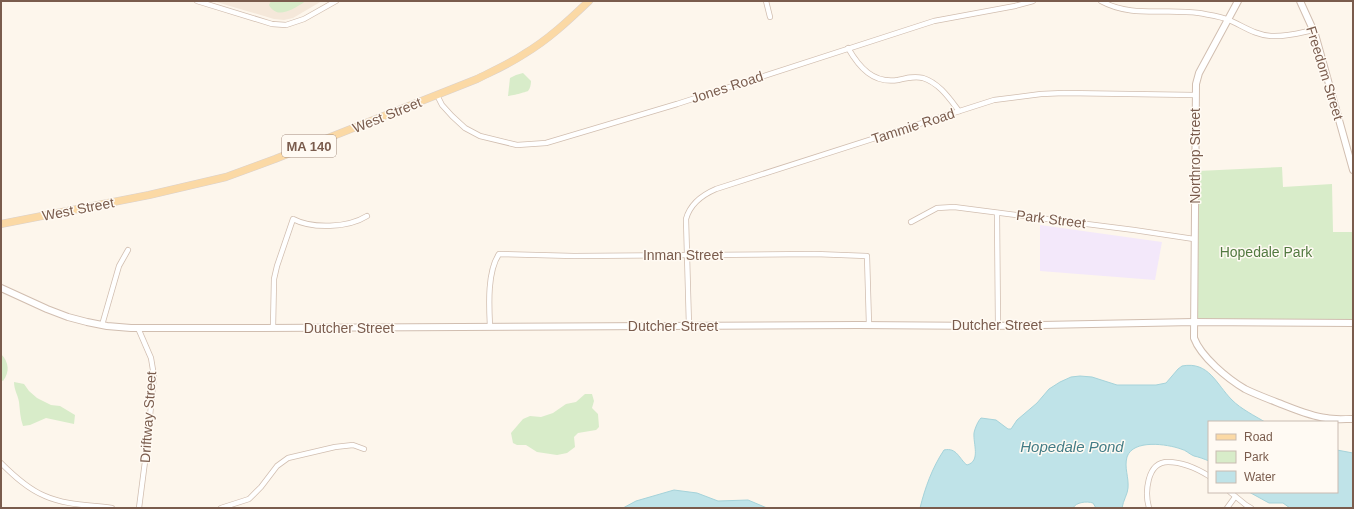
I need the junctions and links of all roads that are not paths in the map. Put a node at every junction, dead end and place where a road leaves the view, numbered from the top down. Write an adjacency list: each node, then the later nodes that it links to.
1 (197, 1): 2 (street)
2 (336, 1)
3 (766, 1): 9 (street)
4 (1033, 1): 12 (street, Jones Road)
5 (1100, 1): 10 (street)
6 (1238, 1): 10 (street, Northrop Street)
7 (1300, 1): 11 (street, Freedom Street)
8 (585, 3): 13 (main road, West Street / MA 140)
9 (770, 17)
10 (1228, 19): 11 (street); 14 (street, Northrop Street)
11 (1313, 30): 16 (street, Freedom Street)
12 (848, 48): 13 (street, Jones Road); 15 (street)
13 (437, 95): 20 (main road, West Street / MA 140)
14 (1195, 95): 15 (street, Tammie Road); 21 (street, Northrop Street)
15 (959, 111): 23 (street, Tammie Road)
16 (1353, 170)
17 (997, 213): 19 (street, Park Street); 21 (street, Park Street); 30 (street)
18 (367, 216): 33 (street)
19 (911, 222)
20 (1, 224)
21 (1194, 239): 25 (street, Northrop Street)
22 (128, 250): 27 (street)
23 (687, 255): 28 (street, Inman Street); 29 (street, Tammie Road); 31 (street, Inman Street)
24 (1, 288): 27 (street, Dutcher Street)
25 (1194, 322): 26 (street, Dutcher Street); 30 (street, Dutcher Street); 34 (street, Northrop Street)
26 (1353, 323)
27 (102, 325): 32 (street, Dutcher Street)
28 (870, 325): 29 (street, Dutcher Street); 30 (street, Dutcher Street)
29 (689, 326): 31 (street, Dutcher Street)
30 (998, 326)
31 (490, 327): 33 (street, Dutcher Street)
32 (138, 328): 33 (street, Dutcher Street); 41 (street, Driftway Street)
33 (273, 328)
34 (1353, 419)
35 (364, 449): 42 (street)
36 (1, 463): 40 (street)
37 (1208, 476): 43 (street)
38 (1231, 493): 39 (street)
39 (1235, 497): 44 (street); 45 (street)
40 (112, 508)
41 (140, 508)
42 (221, 508)
43 (1149, 508)
44 (1227, 508)
45 (1251, 508)

